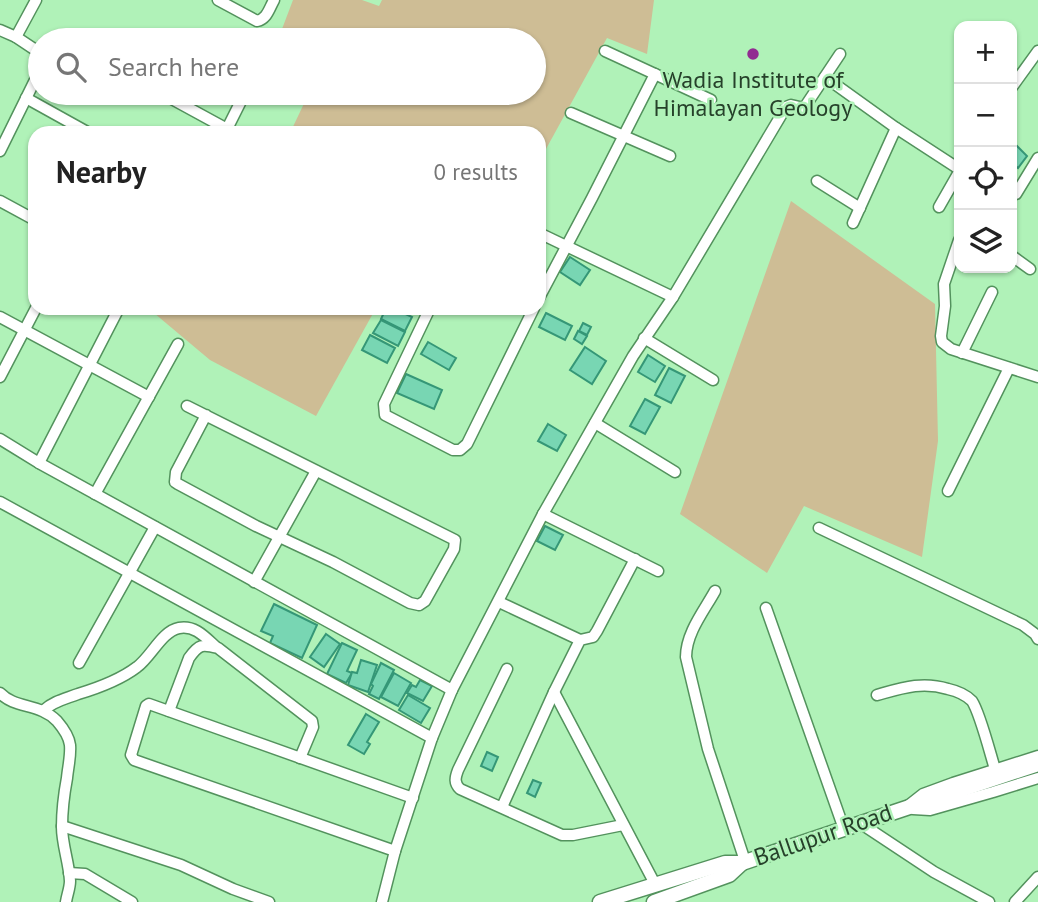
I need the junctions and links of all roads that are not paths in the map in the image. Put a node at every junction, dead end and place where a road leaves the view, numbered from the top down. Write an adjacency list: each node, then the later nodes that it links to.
1 (36, 0): 5 (street)
2 (218, 0): 3 (street)
3 (274, 0)
4 (0, 30): 5 (street)
5 (16, 37): 6 (street)
6 (28, 44)
7 (605, 51): 10 (street)
8 (1038, 51): 12 (street)
9 (840, 54): 11 (street)
10 (655, 74): 15 (street); 24 (street)
11 (825, 77): 23 (street); 45 (street)
12 (1015, 84)
13 (28, 94): 14 (street)
14 (26, 98): 25 (street)
15 (711, 100)
16 (39, 105): 20 (street)
17 (182, 105): 21 (street)
18 (239, 105): 22 (street)
19 (571, 113): 24 (street)
20 (76, 126)
21 (217, 126)
22 (228, 126)
23 (896, 128): 29 (street); 35 (street)
24 (625, 135): 27 (street); 39 (street)
25 (4, 136): 26 (street)
26 (0, 151)
27 (670, 156)
28 (1038, 158): 32 (street)
29 (954, 167)
30 (954, 179): 34 (street)
31 (817, 181): 35 (street)
32 (1017, 192)
33 (0, 201): 36 (street)
34 (939, 207)
35 (860, 208): 37 (street)
36 (28, 216)
37 (853, 223)
38 (546, 237): 39 (street)
39 (566, 247): 43 (street); 45 (street)
40 (954, 255): 54 (street)
41 (1017, 260): 42 (street)
42 (1030, 269)
43 (546, 285)
44 (992, 292): 54 (street)
45 (673, 296): 52 (street)
46 (32, 315): 51 (street)
47 (115, 315): 55 (street)
48 (427, 315): 49 (street)
49 (531, 315)
50 (0, 317): 51 (street)
51 (25, 329): 55 (street); 57 (street)
52 (644, 338): 59 (street); 63 (street)
53 (178, 344): 60 (street)
54 (962, 353): 56 (street)
55 (90, 365): 60 (street); 65 (street)
56 (1009, 368): 58 (street); 68 (street)
57 (0, 377)
58 (1038, 377)
59 (713, 380)
60 (149, 397): 69 (street)
61 (187, 405): 62 (street)
62 (206, 415): 66 (street); 74 (street)
63 (595, 423): 67 (street); 71 (street)
64 (0, 439): 65 (street)
65 (39, 463): 69 (street)
66 (316, 471): 74 (street); 74 (street)
67 (675, 472)
68 (948, 491)
69 (95, 494): 72 (street)
70 (0, 502): 77 (street)
71 (543, 514): 75 (street); 80 (street)
72 (155, 527): 77 (street); 78 (street)
73 (819, 528): 82 (street)
74 (278, 538): 78 (street)
75 (635, 559): 76 (street); 83 (street)
76 (659, 571)
77 (131, 573): 85 (street); 93 (street)
78 (254, 582): 87 (street)
79 (715, 591): 107 (street)
80 (499, 602): 83 (street); 87 (street)
81 (766, 608): 105 (street)
82 (1038, 639)
83 (580, 640): 88 (street)
84 (218, 649): 91 (street); 92 (street); 95 (street)
85 (79, 663)
86 (507, 669): 100 (street)
87 (453, 690): 93 (street)
88 (554, 692): 100 (street); 103 (street)
89 (877, 695): 97 (street)
90 (2, 699): 91 (street)
91 (44, 710): 104 (street)
92 (169, 711): 95 (street); 106 (street)
93 (432, 738): 99 (street)
94 (1038, 756): 97 (street)
95 (300, 758): 99 (street)
96 (1038, 764): 101 (main road, Ballupur Road)
97 (995, 769): 101 (street)
98 (1038, 778): 101 (street)
99 (413, 798): 106 (street)
100 (502, 807): 103 (street)
101 (904, 808): 102 (main road, Ballupur Road)
102 (860, 823): 105 (main road, Ballupur Road); 118 (street)
103 (623, 825): 111 (street)
104 (62, 826): 109 (street); 114 (street)
105 (844, 829): 107 (main road, Ballupur Road)
106 (395, 851): 115 (street)
107 (743, 862): 108 (main road, Ballupur Road)
108 (727, 869): 111 (main road, Ballupur Road); 117 (main road, Ballupur Road)
109 (69, 873): 112 (street); 113 (street)
110 (1038, 877): 119 (street)
111 (655, 884): 116 (main road, Ballupur Road)
112 (66, 902)
113 (132, 902)
114 (269, 902)
115 (382, 902)
116 (600, 902)
117 (654, 902)
118 (989, 902)
119 (1016, 902)

